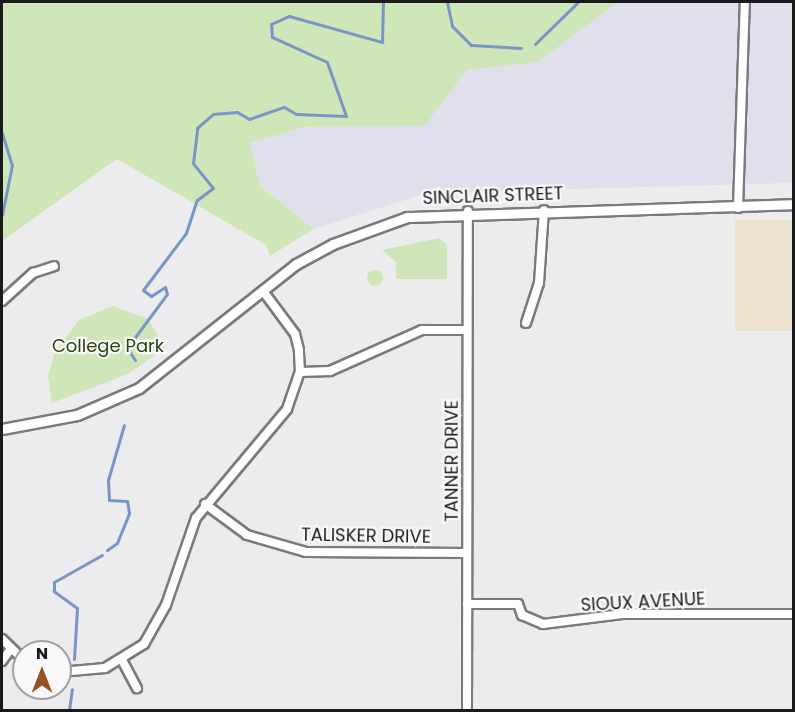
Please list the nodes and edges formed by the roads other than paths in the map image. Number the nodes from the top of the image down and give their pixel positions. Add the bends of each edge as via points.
1 (745, 2) edge
2 (794, 204) edge
3 (738, 208) junction
4 (544, 210) junction
5 (468, 211) junction
6 (54, 266) dead end
7 (263, 291) junction
8 (2, 301) edge
9 (526, 322) dead end
10 (467, 330) junction
11 (300, 372) junction
12 (2, 429) edge
13 (205, 504) junction
14 (467, 552) junction
15 (467, 604) junction
16 (794, 614) edge
17 (2, 639) edge
18 (10, 650) joint
19 (122, 660) junction
20 (2, 661) edge
21 (72, 673) edge
22 (137, 688) dead end
23 (467, 711) edge

1 - 3 street
2 - 3 street, SINCLAIR STREET
3 - 4 street, SINCLAIR STREET
4 - 5 street, SINCLAIR STREET
4 - 9 street via 539,283
5 - 7 street, SINCLAIR STREET via 407,217 372,227 296,264
5 - 10 street, TANNER DRIVE
6 - 8 street via 33,273
7 - 11 street via 295,334
7 - 12 street, SINCLAIR STREET via 139,388 77,415
10 - 11 street via 422,330 330,371
10 - 14 street, TANNER DRIVE
11 - 13 street via 287,409
13 - 14 street, TALISKER DRIVE via 248,535 306,552
13 - 19 street via 186,540 158,625
14 - 15 street, TANNER DRIVE
15 - 16 street, SIOUX AVENUE via 518,604 522,615 543,624 622,614
15 - 23 street, TANNER DRIVE
17 - 18 street
18 - 20 street
19 - 21 street
19 - 22 street

